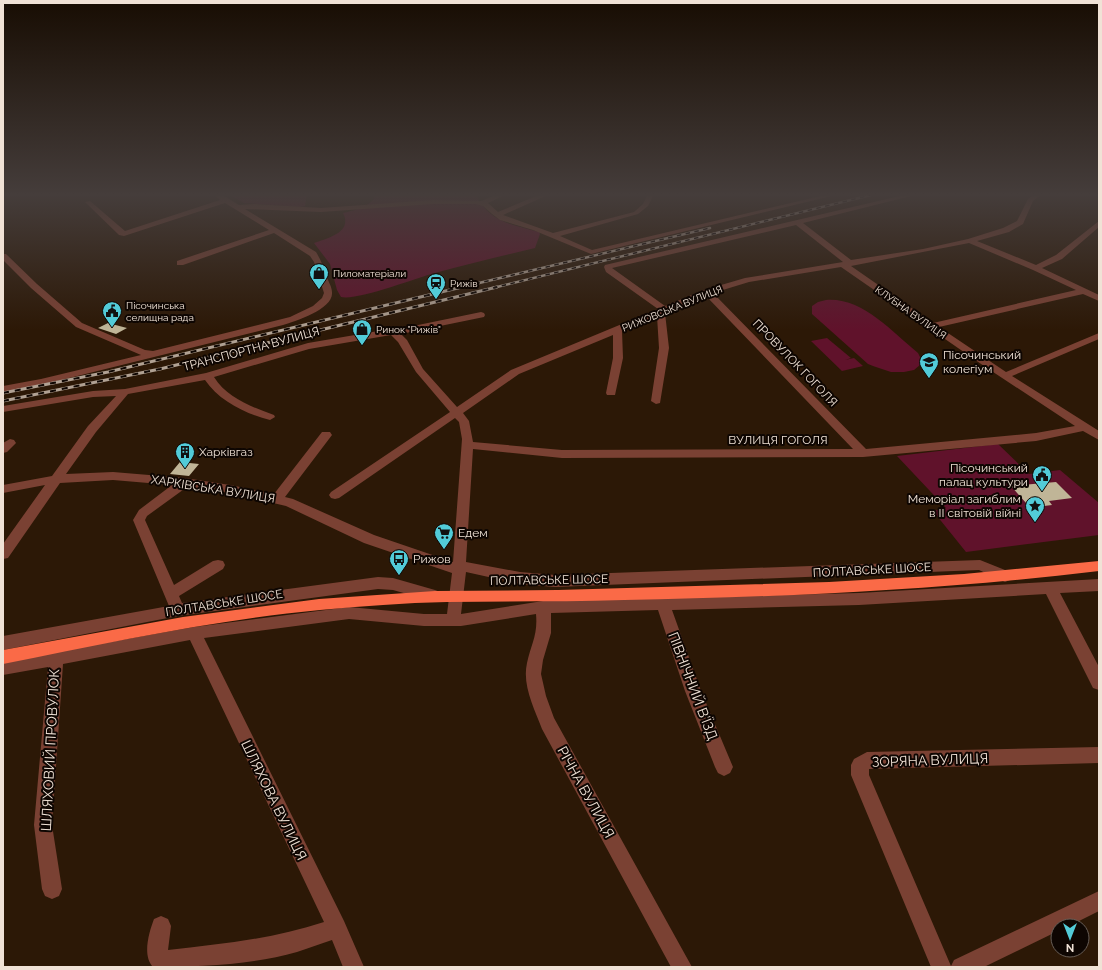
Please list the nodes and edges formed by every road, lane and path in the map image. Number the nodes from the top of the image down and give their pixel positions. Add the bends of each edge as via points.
1 (248, 239) edge
2 (291, 239) edge
3 (562, 239) edge
4 (642, 239) edge
5 (728, 239) edge
6 (817, 239) edge
7 (976, 239) edge
8 (1080, 239) edge
9 (970, 241) junction
10 (3, 256) edge
11 (180, 263) dead end
12 (848, 265) junction
13 (1036, 268) junction
14 (1084, 290) junction
15 (707, 292) junction
16 (1099, 298) edge
17 (663, 311) junction
18 (481, 315) dead end
19 (931, 326) junction
20 (617, 330) junction
21 (394, 333) junction
22 (1099, 336) edge
23 (159, 354) junction
24 (1006, 375) junction
25 (208, 376) junction
26 (3, 389) edge
27 (125, 392) junction
28 (611, 394) dead end
29 (656, 401) dead end
30 (3, 410) edge
31 (455, 412) junction
32 (270, 417) dead end
33 (1086, 427) junction
34 (326, 435) dead end
35 (1099, 436) edge
36 (469, 445) junction
37 (863, 453) junction
38 (58, 479) junction
39 (185, 482) junction
40 (3, 489) edge
41 (335, 495) dead end
42 (277, 499) junction
43 (3, 554) edge
44 (218, 565) dead end
45 (1099, 566) edge
46 (459, 568) junction
47 (1005, 576) junction
48 (1099, 585) edge
49 (1050, 588) junction
50 (171, 594) junction
51 (435, 596) junction
52 (455, 596) junction
53 (663, 605) junction
54 (543, 607) junction
55 (178, 610) junction
56 (453, 620) junction
57 (194, 634) junction
58 (3, 643) edge
59 (3, 657) edge
60 (56, 658) junction
61 (3, 668) edge
62 (1099, 683) edge
63 (1099, 755) edge
64 (724, 767) dead end
65 (52, 889) dead end
66 (1099, 901) edge
67 (161, 926) dead end
68 (337, 928) junction
69 (354, 967) edge
70 (682, 967) edge
71 (941, 967) edge
72 (961, 967) edge

1 - 11 street
2 - 23 street, ТРАНСПОРТНА ВУЛИЦЯ via 315,256 328,293 323,303 291,319
3 - 4 street via 587,251 596,252
5 - 17 street via 608,267 608,270
6 - 12 street, КЛУБНА ВУЛИЦЯ
7 - 9 street, РИЖОВСЬКА ВУЛИЦЯ
8 - 13 street via 1060,257
9 - 12 street, РИЖОВСЬКА ВУЛИЦЯ
9 - 13 street
10 - 23 street via 79,325 142,352
12 - 15 street, РИЖОВСЬКА ВУЛИЦЯ via 748,280
12 - 19 street, КЛУБНА ВУЛИЦЯ
13 - 14 street
14 - 16 street
14 - 19 street
15 - 17 street, РИЖОВСЬКА ВУЛИЦЯ
15 - 37 street, ПРОВУЛОК ГОГОЛЯ
17 - 20 street, РИЖОВСЬКА ВУЛИЦЯ
17 - 29 street via 664,348
18 - 21 street, ТРАНСПОРТНА ВУЛИЦЯ
19 - 24 street, КЛУБНА ВУЛИЦЯ
20 - 28 street, РИЖОВСЬКА ВУЛИЦЯ via 618,358
20 - 31 street, РИЖОВСЬКА ВУЛИЦЯ via 515,372
21 - 25 street, ТРАНСПОРТНА ВУЛИЦЯ via 308,346
21 - 31 street via 402,340 419,370
22 - 24 street
23 - 26 street, ТРАНСПОРТНА ВУЛИЦЯ
24 - 33 street, КЛУБНА ВУЛИЦЯ
25 - 27 street, ТРАНСПОРТНА ВУЛИЦЯ
25 - 32 street via 214,385 240,405
27 - 30 street, ТРАНСПОРТНА ВУЛИЦЯ via 93,394
27 - 38 street via 92,429
31 - 36 street via 464,421
31 - 41 street, РИЖОВСЬКА ВУЛИЦЯ
33 - 35 street, КЛУБНА ВУЛИЦЯ
33 - 37 street, ВУЛИЦЯ ГОГОЛЯ via 1036,437
34 - 42 street
36 - 37 street, ВУЛИЦЯ ГОГОЛЯ via 562,454
36 - 46 street
38 - 39 street, ХАРКІВСЬКА ВУЛИЦЯ via 113,476
38 - 40 street, ХАРКІВСЬКА ВУЛИЦЯ
38 - 43 street
39 - 42 street, ХАРКІВСЬКА ВУЛИЦЯ
39 - 50 street via 143,513 139,520
42 - 46 street, ХАРКІВСЬКА ВУЛИЦЯ via 311,511 369,539
44 - 50 street
45 - 47 highway, ПОЛТАВСЬКЕ ШОСЕ
46 - 47 street, ХАРКІВСЬКА ВУЛИЦЯ via 555,581 980,565
46 - 52 street
47 - 52 highway, ПОЛТАВСЬКЕ ШОСЕ via 818,588 559,596
48 - 49 street
49 - 53 street via 930,596
49 - 62 street
50 - 55 street
51 - 52 highway, ПОЛТАВСЬКЕ ШОСЕ
51 - 55 street via 393,584 378,583
51 - 59 highway, ПОЛТАВСЬКЕ ШОСЕ via 278,609 119,634
52 - 56 street
53 - 54 street
53 - 64 street, ПІВНІЧНИЙ В’ЇЗД via 693,691
54 - 56 street
54 - 70 street, РІЧНА ВУЛИЦЯ via 543,636 534,666 540,704
55 - 58 street
56 - 57 street via 349,613
57 - 60 street
57 - 68 street, ШЛЯХОВА ВУЛИЦЯ
60 - 61 street
60 - 65 street, ШЛЯХОВИЙ ПРОВУЛОК via 43,825
63 - 71 street, ЗОРЯНА ВУЛИЦЯ via 867,762 860,765 860,775
66 - 72 street
67 - 68 street via 156,952 159,959 165,961 255,950 296,942
68 - 69 street, ШЛЯХОВА ВУЛИЦЯ

